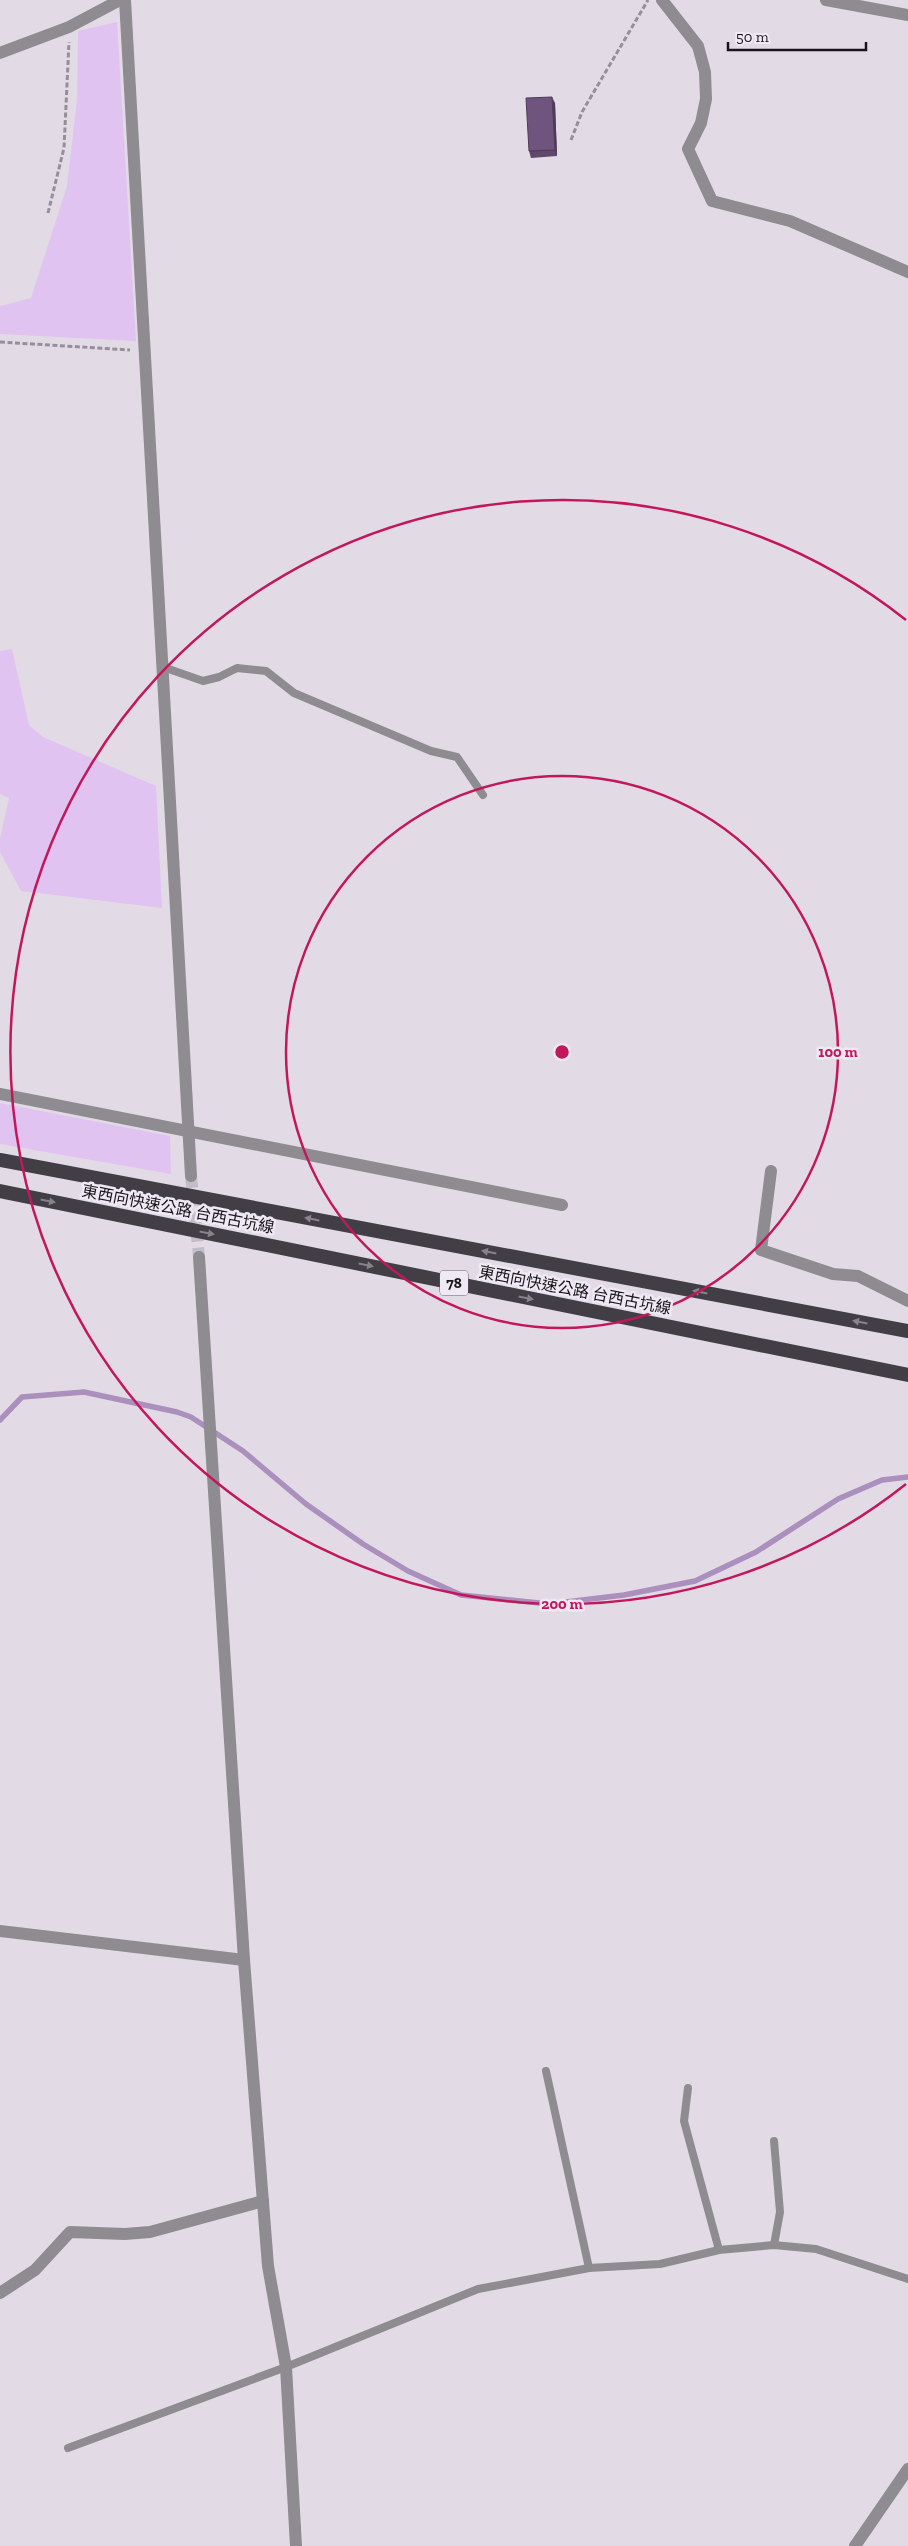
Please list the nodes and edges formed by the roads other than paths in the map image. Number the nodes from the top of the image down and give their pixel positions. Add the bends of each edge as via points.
1 (120, 0) edge
2 (125, 0) edge
3 (662, 0) edge
4 (826, 0) edge
5 (908, 15) edge
6 (0, 53) edge
7 (908, 272) edge
8 (163, 667) junction
9 (483, 795) dead end
10 (0, 1094) edge
11 (188, 1132) junction
12 (0, 1160) edge
13 (771, 1171) dead end
14 (191, 1176) tunnel mouth
15 (0, 1191) edge
16 (562, 1205) dead end
17 (199, 1257) tunnel mouth
18 (908, 1301) edge
19 (908, 1331) edge
20 (908, 1375) edge
21 (0, 1931) edge
22 (244, 1960) junction
23 (546, 2072) dead end
24 (688, 2088) dead end
25 (774, 2141) dead end
26 (263, 2200) junction
27 (774, 2245) junction
28 (719, 2250) junction
29 (588, 2268) junction
30 (908, 2279) edge
31 (0, 2293) edge
32 (286, 2367) junction
33 (68, 2448) dead end
34 (908, 2468) edge
35 (296, 2546) edge
36 (855, 2546) edge

1 - 6 street via 69,27
2 - 8 street
3 - 7 street via 698,46 705,72 706,99 702,123 688,149 712,201 790,221
4 - 5 street
8 - 9 lane via 203,681 237,668 266,671 294,693 431,751 457,757
8 - 11 street
10 - 11 street
11 - 14 street
11 - 16 street
19 -> 12 highway, 東西向快速公路 台西古坑線 / 78, bridge
13 - 18 street via 760,1250 834,1274 858,1276
15 -> 20 highway, 東西向快速公路 台西古坑線 / 78, bridge
17 - 22 street
21 - 22 street
22 - 26 street
23 - 29 lane
24 - 28 lane via 684,2121
25 - 27 lane via 780,2212
26 - 31 street via 150,2232 70,2232 35,2270
26 - 32 street via 268,2266
27 - 28 lane
27 - 30 lane via 816,2249
28 - 29 lane via 660,2264
29 - 32 lane via 478,2289
32 - 33 lane
32 - 35 street
34 - 36 street

